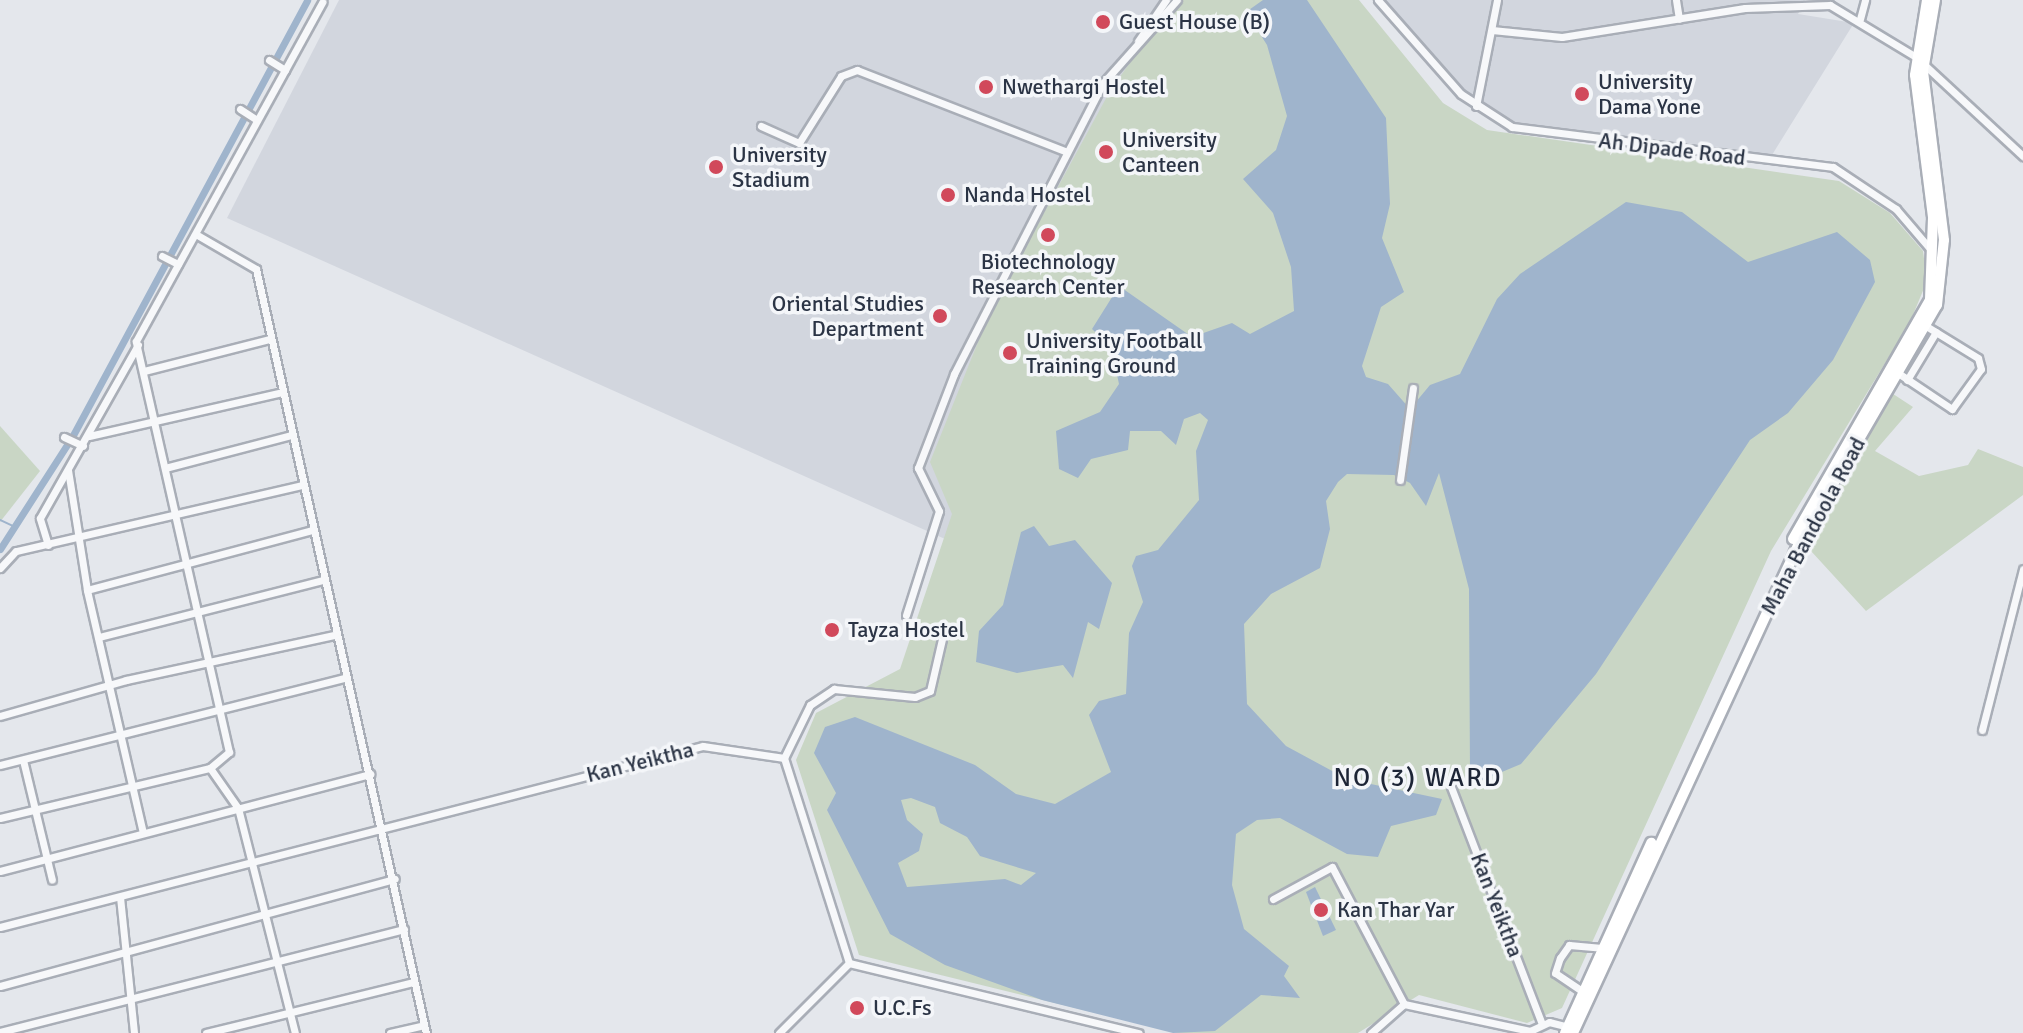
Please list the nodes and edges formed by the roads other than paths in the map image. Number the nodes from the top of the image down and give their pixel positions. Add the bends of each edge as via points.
1 (1166, 0) edge
2 (1177, 0) edge
3 (1378, 0) edge
4 (1497, 0) edge
5 (1676, 0) edge
6 (1865, 0) edge
7 (1927, 0) edge
8 (1935, 0) edge
9 (322, 2) edge
10 (1679, 19) junction
11 (1860, 19) junction
12 (1492, 30) junction
13 (1127, 56) junction
14 (269, 60) dead end
15 (1920, 61) junction
16 (283, 68) junction
17 (1476, 106) junction
18 (240, 109) dead end
19 (254, 118) junction
20 (761, 126) dead end
21 (1067, 152) junction
22 (2023, 156) edge
23 (199, 236) junction
24 (1935, 255) junction
25 (162, 256) dead end
26 (175, 263) junction
27 (1943, 266) junction
28 (1931, 329) junction
29 (270, 339) junction
30 (138, 345) junction
31 (144, 371) junction
32 (1902, 377) junction
33 (1413, 388) dead end
34 (282, 392) junction
35 (155, 420) junction
36 (292, 435) junction
37 (89, 436) junction
38 (64, 437) dead end
39 (81, 445) junction
40 (165, 468) junction
41 (68, 470) junction
42 (1400, 480) dead end
43 (302, 485) junction
44 (175, 515) junction
45 (312, 530) junction
46 (79, 538) junction
47 (48, 545) junction
48 (185, 564) junction
49 (0, 568) edge
50 (2023, 569) edge
51 (323, 580) junction
52 (87, 590) junction
53 (197, 612) junction
54 (906, 615) dead end
55 (335, 635) junction
56 (99, 637) junction
57 (942, 639) dead end
58 (205, 663) junction
59 (345, 678) junction
60 (112, 684) junction
61 (218, 709) junction
62 (0, 716) edge
63 (1982, 730) dead end
64 (122, 733) junction
65 (784, 758) junction
66 (23, 760) junction
67 (0, 765) edge
68 (210, 768) junction
69 (370, 774) junction
70 (133, 782) junction
71 (1451, 787) dead end
72 (238, 808) junction
73 (36, 809) junction
74 (0, 818) edge
75 (384, 827) junction
76 (143, 833) junction
77 (47, 859) junction
78 (254, 861) junction
79 (0, 871) edge
80 (395, 879) junction
81 (52, 880) dead end
82 (120, 897) junction
83 (1273, 899) dead end
84 (267, 911) junction
85 (0, 927) edge
86 (404, 929) junction
87 (126, 946) junction
88 (1602, 948) junction
89 (279, 960) junction
90 (849, 963) junction
91 (414, 982) junction
92 (0, 986) edge
93 (1582, 991) junction
94 (131, 1001) junction
95 (1404, 1004) junction
96 (292, 1012) junction
97 (1542, 1024) junction
98 (425, 1029) edge
99 (1570, 1030) edge
100 (0, 1032) edge
101 (1531, 1032) edge
102 (134, 1033) edge
103 (206, 1033) edge
104 (295, 1033) edge
105 (390, 1033) edge
106 (779, 1033) edge
107 (1139, 1033) edge
108 (1371, 1033) edge

1 - 13 street
2 - 13 street
3 - 17 street
4 - 12 street
5 - 10 street
6 - 11 street
7 - 15 main road, Maha Bandoola Road
8 - 15 main road, Maha Bandoola Road
9 - 16 street
10 - 11 street via 1830,5
10 - 12 street via 1562,37
11 - 15 street
12 - 17 street
13 - 21 street via 1103,83
14 - 16 street
15 - 22 street
15 - 24 main road, Maha Bandoola Road
15 - 27 main road, Maha Bandoola Road
16 - 19 street
17 - 24 street, Ah Dipade Road via 1531,132 1833,167 1896,209
18 - 19 street
19 - 23 street
20 - 21 street via 799,143 841,76 857,70
21 - 54 street via 966,348 918,468 939,511
23 - 26 street
23 - 29 street via 253,265
24 - 27 street, Ah Dipade Road
24 - 88 main road, Maha Bandoola Road via 1925,310 1804,519
25 - 26 street
26 - 30 street
27 - 28 main road, Maha Bandoola Road
28 - 32 main road, Maha Bandoola Road
28 - 32 street via 1978,358 1981,369 1954,408
29 - 31 street
29 - 34 street
30 - 31 street
30 - 37 street via 110,383
31 - 35 street
32 - 99 main road, Maha Bandoola Road via 1800,541
33 - 42 street
34 - 35 street
34 - 36 street
35 - 37 street
35 - 40 street
36 - 40 street
36 - 43 street
37 - 39 street
38 - 39 street
39 - 41 street
40 - 44 street
41 - 46 street
41 - 47 street via 40,518
43 - 44 street
43 - 45 street
44 - 46 street
44 - 48 street
45 - 48 street
45 - 51 street
46 - 47 street
46 - 52 street
47 - 49 street via 16,551
48 - 52 street
48 - 53 street
50 - 63 street
51 - 53 street
51 - 55 street
52 - 56 street
53 - 56 street
53 - 58 street
55 - 58 street
55 - 59 street
56 - 60 street
57 - 65 street via 930,691 915,697 834,689 810,705
58 - 60 street
58 - 61 street
59 - 61 street
59 - 69 street
60 - 62 street
60 - 64 street
61 - 64 street
61 - 68 street via 229,752
64 - 66 street
64 - 70 street
65 - 75 street, Kan Yeiktha via 703,746
65 - 90 street
66 - 67 street
66 - 73 street
68 - 70 street
68 - 72 street
69 - 72 street
69 - 75 street
70 - 73 street
70 - 76 street
71 - 97 street, Kan Yeiktha
72 - 76 street
72 - 78 street
73 - 74 street
73 - 77 street
75 - 78 street, Kan Yeiktha
75 - 80 street
76 - 77 street
77 - 79 street
77 - 81 street
78 - 82 street, Kan Yeiktha
78 - 84 street
80 - 84 street
80 - 86 street
82 - 85 street, Kan Yeiktha
82 - 87 street
83 - 95 street via 1332,867
84 - 87 street
84 - 89 street
86 - 89 street
86 - 91 street
87 - 92 street
87 - 94 street
88 - 93 main road, Maha Bandoola Road
88 - 93 street via 1569,945 1560,958 1555,973
89 - 94 street
89 - 96 street
90 - 106 street
90 - 107 street
91 - 96 street
91 - 98 street
93 - 99 main road, Maha Bandoola Road
94 - 100 street
94 - 102 street
95 - 101 street
95 - 108 street
96 - 103 street
96 - 104 street
97 - 99 street
97 - 101 street
98 - 105 street

